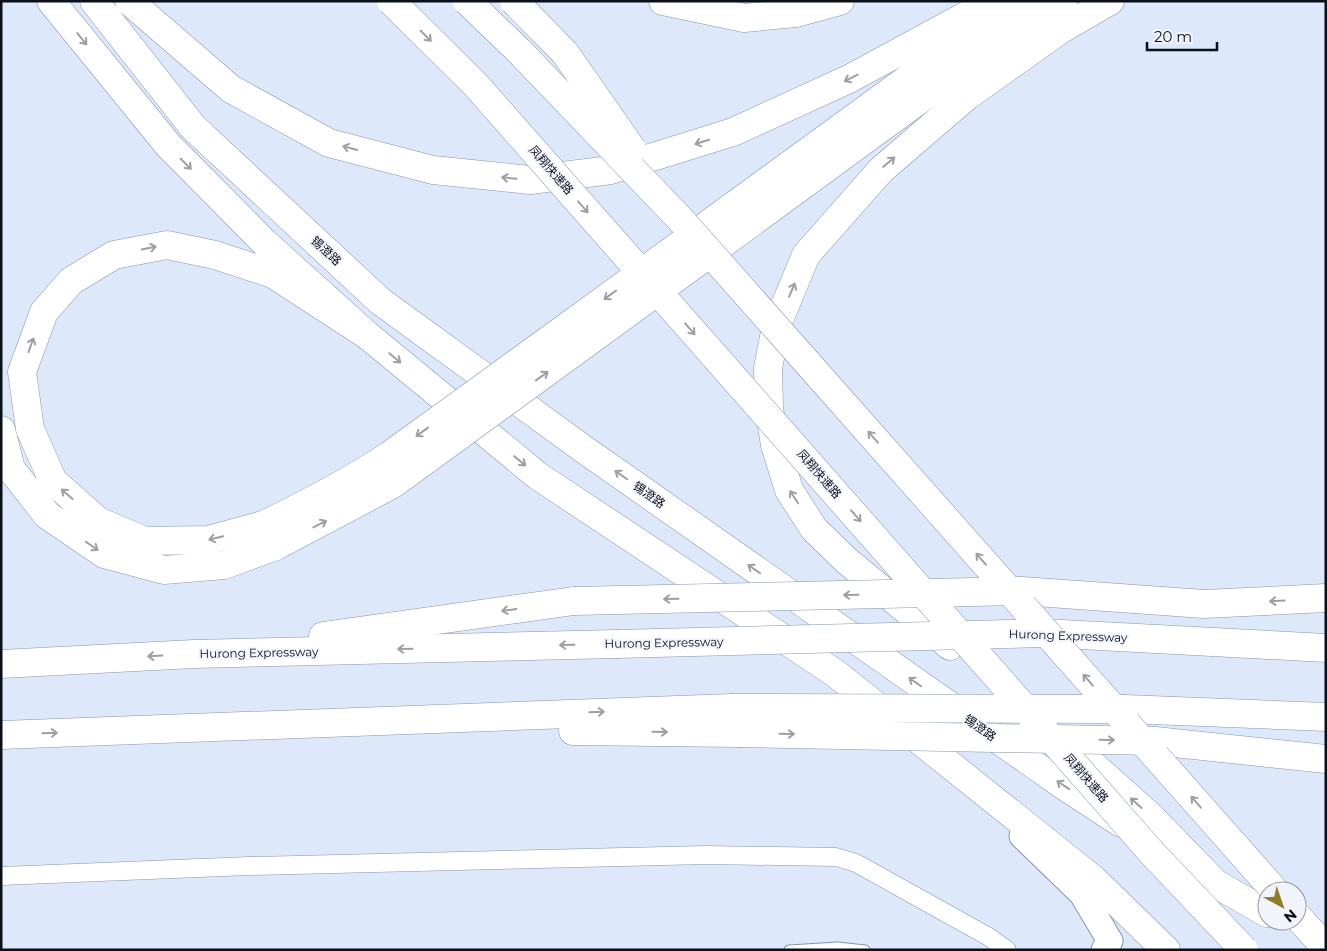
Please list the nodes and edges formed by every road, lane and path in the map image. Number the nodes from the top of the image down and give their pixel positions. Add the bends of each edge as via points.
1 (52, 1) edge
2 (94, 1) edge
3 (129, 1) edge
4 (391, 1) edge
5 (467, 1) edge
6 (514, 1) edge
7 (663, 1) edge
8 (840, 1) edge
9 (1024, 1) edge
10 (1063, 1) edge
11 (1110, 1) edge
12 (1001, 23) edge
13 (693, 238) junction
14 (368, 335) junction
15 (1, 430) edge
16 (270, 536) junction
17 (1326, 598) edge
18 (1326, 648) edge
19 (194, 654) junction
20 (1, 664) edge
21 (1326, 717) edge
22 (735, 720) junction
23 (1, 735) edge
24 (1326, 759) edge
25 (953, 768) junction
26 (1219, 828) junction
27 (1153, 854) junction
28 (1, 876) edge
29 (1266, 881) edge
30 (1274, 881) edge
31 (1219, 887) junction
32 (1257, 908) edge
33 (1307, 914) edge
34 (1307, 927) edge
35 (1298, 931) edge
36 (1326, 932) edge
37 (1108, 947) edge
38 (1326, 947) edge
39 (789, 950) edge
40 (865, 950) edge
41 (1006, 950) edge
42 (1166, 950) edge
43 (1233, 950) edge
44 (1244, 950) edge

1 -> 14 main road via 168,146 265,243
31 -> 2 main road, 锡澄路 via 1063,785 582,448 380,301 193,127
12 -> 3 main road via 894,55 850,79 733,132 611,170 530,180 433,170 329,143 231,89
4 -> 27 main road, 凤翔快速路, bridge via 475,84
5 - 13 main road, bridge via 518,50
6 - 13 main road, bridge via 565,53
7 - 8 main road via 744,18 796,13
9 - 12 main road
10 - 12 main road
11 - 12 main road via 1060,30
12 - 13 main road via 919,85
31 -> 12 main road via 1152,817 1076,750 847,561 814,528 789,490 775,445 769,408 768,368 776,327 806,255 881,170 967,96
13 - 16 main road, bridge via 393,484
26 -> 13 main road, bridge
16 -> 14 main road via 145,541 98,521 53,481 30,429 22,372 44,312 71,281 114,255 167,245 216,255 273,274
14 -> 25 main road via 538,476 834,673
15 -> 16 main road via 11,469 47,514 104,554 164,570 224,565
17 -> 19 main road, bridge via 1204,604 1022,591 574,601
18 -> 19 main road, Hurong Expressway, bridge via 1043,633
19 -> 20 main road, Hurong Expressway
21 - 22 main road, bridge via 1125,709
23 -> 22 main road via 209,726
22 -> 24 main road, bridge via 1156,742
25 - 37 main road via 1082,894
25 - 42 main road via 1093,879
26 - 29 main road, bridge
26 - 30 main road, bridge
27 - 43 main road, bridge
27 - 44 main road, 凤翔快速路, bridge
28 - 41 street via 249,866 666,856 836,857 856,863
31 - 32 main road, 锡澄路
33 - 36 main road
34 - 38 main road, bridge
35 - 38 main road
39 - 40 lane via 838,947

